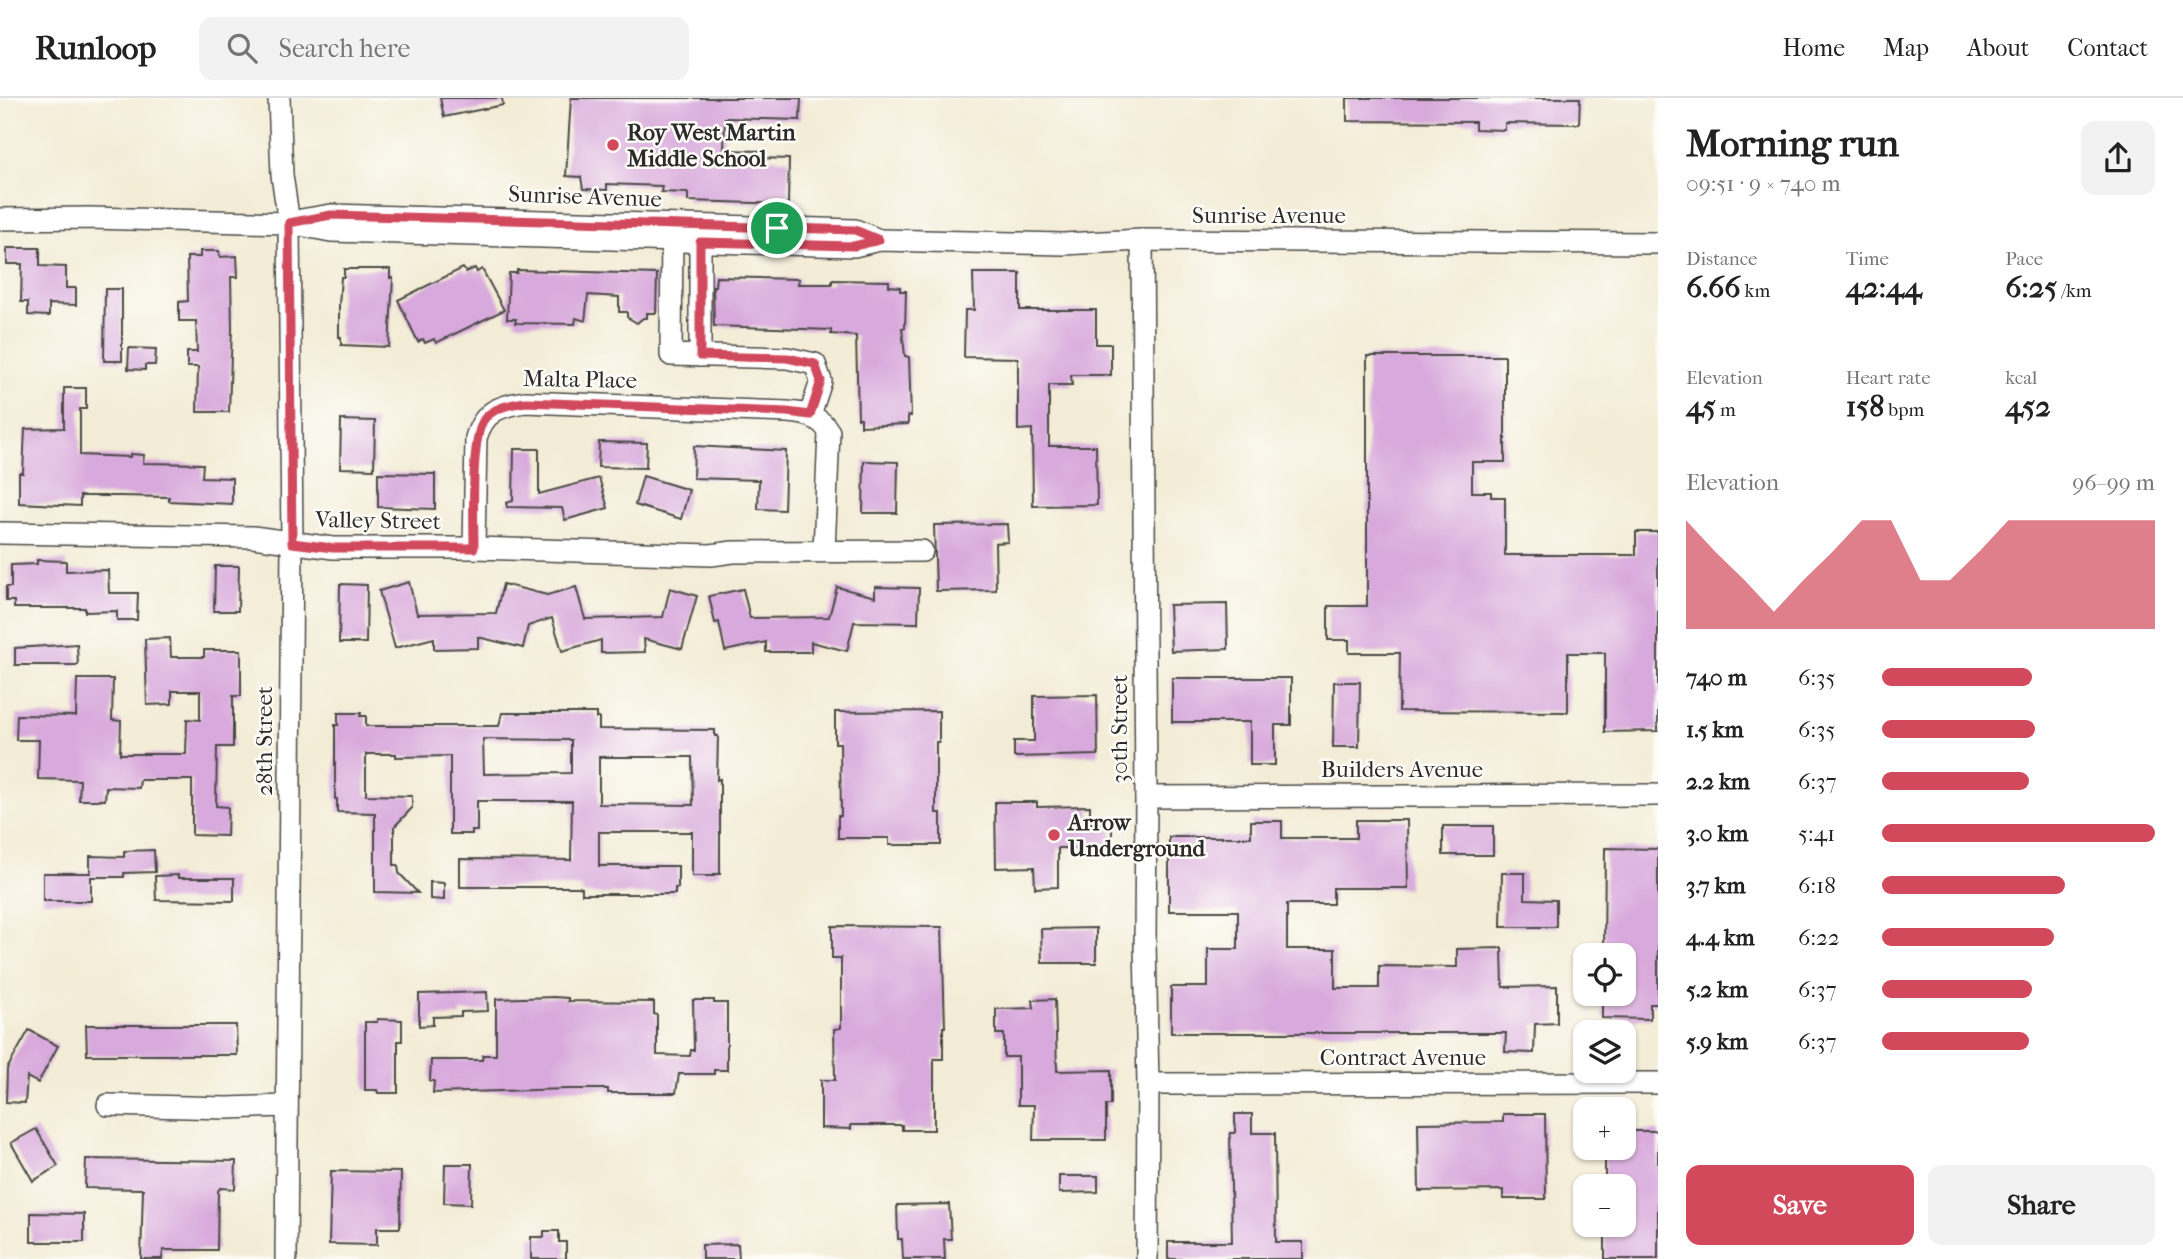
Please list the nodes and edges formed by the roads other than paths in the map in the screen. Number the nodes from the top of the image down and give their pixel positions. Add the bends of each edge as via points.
1 (279, 98) edge
2 (293, 98) edge
3 (0, 219) edge
4 (289, 223) junction
5 (672, 233) junction
6 (700, 234) junction
7 (1142, 240) junction
8 (1658, 243) edge
9 (700, 356) junction
10 (810, 415) junction
11 (0, 533) edge
12 (292, 543) junction
13 (474, 548) junction
14 (824, 551) junction
15 (922, 551) dead end
16 (1658, 795) edge
17 (1146, 797) junction
18 (1658, 1083) edge
19 (1148, 1084) junction
20 (108, 1105) dead end
21 (287, 1107) junction
22 (286, 1259) edge
23 (1147, 1259) edge

1 - 4 street, 28th Street
2 - 4 street, 28th Street via 295,173
3 - 4 street, Sunrise Avenue
4 - 5 street, Sunrise Avenue via 331,231
4 - 12 street, 28th Street
5 - 6 street, Sunrise Avenue
5 - 9 street via 671,355
6 - 7 street, Sunrise Avenue via 854,246 879,240 1063,244
6 - 9 street
7 - 8 street, Sunrise Avenue
7 - 17 street, 30th Street
9 - 10 street via 787,358 815,364 821,381
10 - 13 street, Malta Place via 510,404 486,417 477,438
10 - 14 street via 829,432
11 - 12 street, Valley Street via 253,537
12 - 13 street, Valley Street via 333,548
12 - 21 street, 28th Street
13 - 14 street, Valley Street via 711,555
14 - 15 street, Valley Street
16 - 17 street, Builders Avenue
17 - 19 street, 30th Street
18 - 19 street, Contract Avenue
19 - 23 street, 30th Street
20 - 21 street
21 - 22 street, 28th Street

